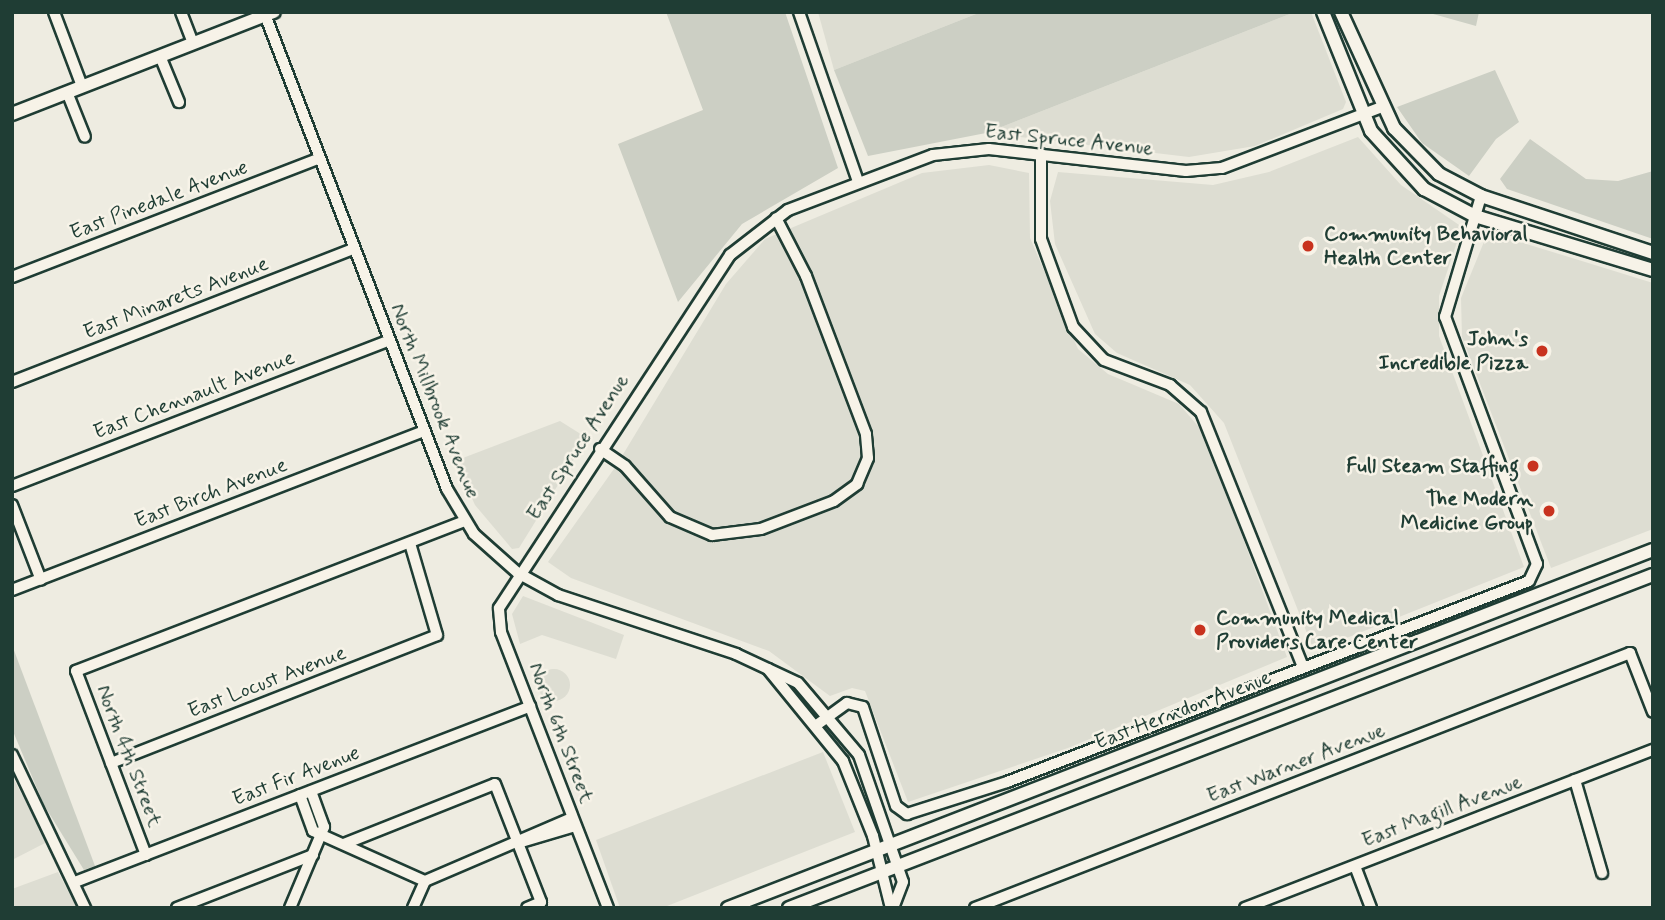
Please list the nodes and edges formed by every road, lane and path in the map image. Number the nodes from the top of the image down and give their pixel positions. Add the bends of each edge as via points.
1 (54, 12) edge
2 (181, 12) edge
3 (799, 12) edge
4 (1323, 12) edge
5 (1341, 12) edge
6 (268, 13) edge
7 (193, 43) junction
8 (160, 56) junction
9 (82, 86) junction
10 (67, 92) junction
11 (179, 102) dead end
12 (1382, 107) junction
13 (12, 114) edge
14 (1364, 115) junction
15 (85, 137) dead end
16 (1041, 154) junction
17 (320, 158) junction
18 (858, 181) junction
19 (1481, 197) junction
20 (1475, 216) junction
21 (776, 218) junction
22 (354, 249) junction
23 (1653, 253) edge
24 (1612, 256) junction
25 (1653, 261) edge
26 (1653, 270) edge
27 (12, 277) edge
28 (390, 340) junction
29 (12, 382) edge
30 (424, 431) junction
31 (600, 449) junction
32 (12, 486) edge
33 (12, 505) edge
34 (465, 521) junction
35 (410, 543) junction
36 (1653, 550) edge
37 (518, 573) junction
38 (1653, 575) edge
39 (41, 580) junction
40 (12, 590) edge
41 (1303, 667) junction
42 (768, 669) junction
43 (530, 706) junction
44 (1653, 712) edge
45 (830, 715) junction
46 (818, 724) junction
47 (1653, 750) edge
48 (12, 755) edge
49 (111, 763) junction
50 (1575, 780) junction
51 (305, 793) junction
52 (574, 822) junction
53 (321, 835) junction
54 (518, 843) junction
55 (344, 844) junction
56 (892, 844) junction
57 (877, 850) junction
58 (146, 855) junction
59 (313, 855) junction
60 (898, 865) junction
61 (1355, 866) junction
62 (882, 871) junction
63 (1602, 873) dead end
64 (425, 881) junction
65 (75, 883) junction
66 (1009, 895) junction
67 (85, 908) edge
68 (177, 908) edge
69 (290, 908) edge
70 (413, 908) edge
71 (527, 908) edge
72 (608, 908) edge
73 (728, 908) edge
74 (789, 908) edge
75 (892, 908) edge
76 (975, 908) edge
77 (1014, 908) edge
78 (1245, 908) edge
79 (1371, 908) edge

1 - 9 street
2 - 7 street
3 - 18 street
4 - 14 main road
5 - 12 main road
6 - 7 main road
6 - 17 street, North Millbrook Avenue
7 - 8 main road
8 - 9 main road
8 - 11 street
9 - 10 main road
10 - 13 main road
10 - 15 street
12 - 14 street, East Spruce Avenue
12 - 19 main road via 1419,159
14 - 16 street, East Spruce Avenue via 1222,168 1186,171
14 - 20 main road via 1406,174
16 - 18 street, East Spruce Avenue via 954,151
16 - 41 street via 1041,239 1073,327 1104,359 1170,385 1201,412
17 - 22 street, North Millbrook Avenue
17 - 27 street, East Pinedale Avenue
18 - 21 street, East Spruce Avenue
19 - 20 street
19 - 23 main road
20 - 24 main road
20 - 41 street via 1445,317 1535,574
21 - 31 street, East Spruce Avenue via 716,272
21 - 31 street via 806,276 866,434 868,458 857,484 834,501 761,529 712,535 670,517 625,466
22 - 28 street, North Millbrook Avenue
22 - 29 street, East Minarets Avenue
24 - 25 main road
24 - 26 main road
28 - 30 street, North Millbrook Avenue
28 - 32 street, East Chennault Avenue
30 - 34 street, North Millbrook Avenue
30 - 39 street, East Birch Avenue
31 - 37 street, East Spruce Avenue
33 - 39 street
34 - 35 street
34 - 37 street, North Millbrook Avenue
35 - 49 street, East Locust Avenue via 437,635
35 - 49 street, North 4th Street via 76,671
36 - 56 main road, East Herndon Avenue
37 - 42 street, North Millbrook Avenue via 565,598
37 - 43 street, North 6th Street via 501,600 499,621
38 - 60 main road, East Herndon Avenue
39 - 40 street, East Birch Avenue
41 - 45 street via 907,814 896,806 863,706 848,703
42 - 45 street, North Millbrook Avenue via 798,683
42 - 46 street, North Millbrook Avenue
43 - 51 street, East Fir Avenue
43 - 52 street, North 6th Street
44 - 66 street, East Warner Avenue via 1630,653
45 - 46 street
45 - 56 street, North Millbrook Avenue via 859,755
46 - 57 street, North Millbrook Avenue via 850,775
47 - 50 street, East Magill Avenue
48 - 65 street
49 - 58 street, North 4th Street
50 - 61 street, East Magill Avenue
50 - 63 street
51 - 53 street via 313,831
51 - 58 street, East Fir Avenue
52 - 54 street
52 - 72 street, North 6th Street
53 - 55 street
53 - 59 street
54 - 55 street via 495,784
54 - 64 street
54 - 71 street via 541,902
55 - 64 street
56 - 57 main road, East Herndon Avenue
56 - 60 street, North Millbrook Avenue
57 - 62 street, North Millbrook Avenue
57 - 73 main road, East Herndon Avenue
58 - 65 street, East Fir Avenue
59 - 68 street
59 - 69 street
60 - 62 main road, East Herndon Avenue
60 - 75 street, North Millbrook Avenue via 902,889
61 - 78 street, East Magill Avenue
61 - 79 street
62 - 74 main road, East Herndon Avenue
62 - 75 street, North Millbrook Avenue
64 - 70 street
65 - 67 street
66 - 76 street, East Warner Avenue
66 - 77 street

